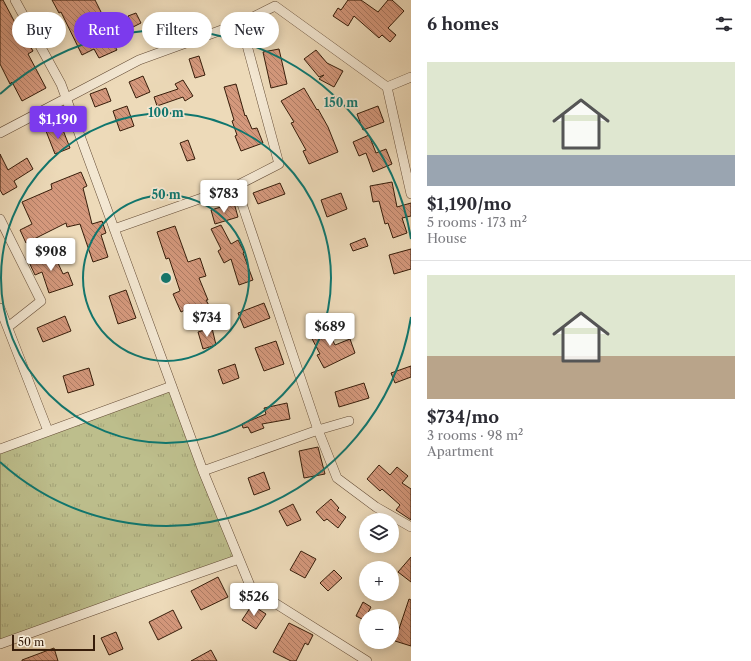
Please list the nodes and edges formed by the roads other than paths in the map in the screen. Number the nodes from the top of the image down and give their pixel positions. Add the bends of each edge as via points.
1 (15, 0) edge
2 (273, 3) edge
3 (259, 12) edge
4 (220, 31) edge
5 (248, 48) edge
6 (411, 77) edge
7 (387, 87) junction
8 (66, 98) junction
9 (0, 133) edge
10 (236, 186) junction
11 (411, 194) edge
12 (0, 219) edge
13 (114, 229) junction
14 (0, 308) edge
15 (8, 328) junction
16 (172, 386) junction
17 (349, 421) dead end
18 (318, 430) junction
19 (48, 431) junction
20 (0, 449) edge
21 (204, 471) junction
22 (411, 527) edge
23 (239, 560) junction
24 (0, 644) edge
25 (367, 661) edge

1 - 8 street via 61,84
2 - 3 street
2 - 7 street
4 - 8 street via 139,60
5 - 10 street via 279,164
6 - 7 street
7 - 11 street
8 - 9 street
8 - 13 street
10 - 13 street
10 - 18 street
12 - 15 street via 41,301
13 - 16 street
14 - 15 street
15 - 19 street
16 - 19 street
16 - 21 street
17 - 18 street
18 - 21 street
18 - 22 street via 337,478 376,508
19 - 20 street
21 - 23 street
23 - 24 street
23 - 25 street via 251,588

